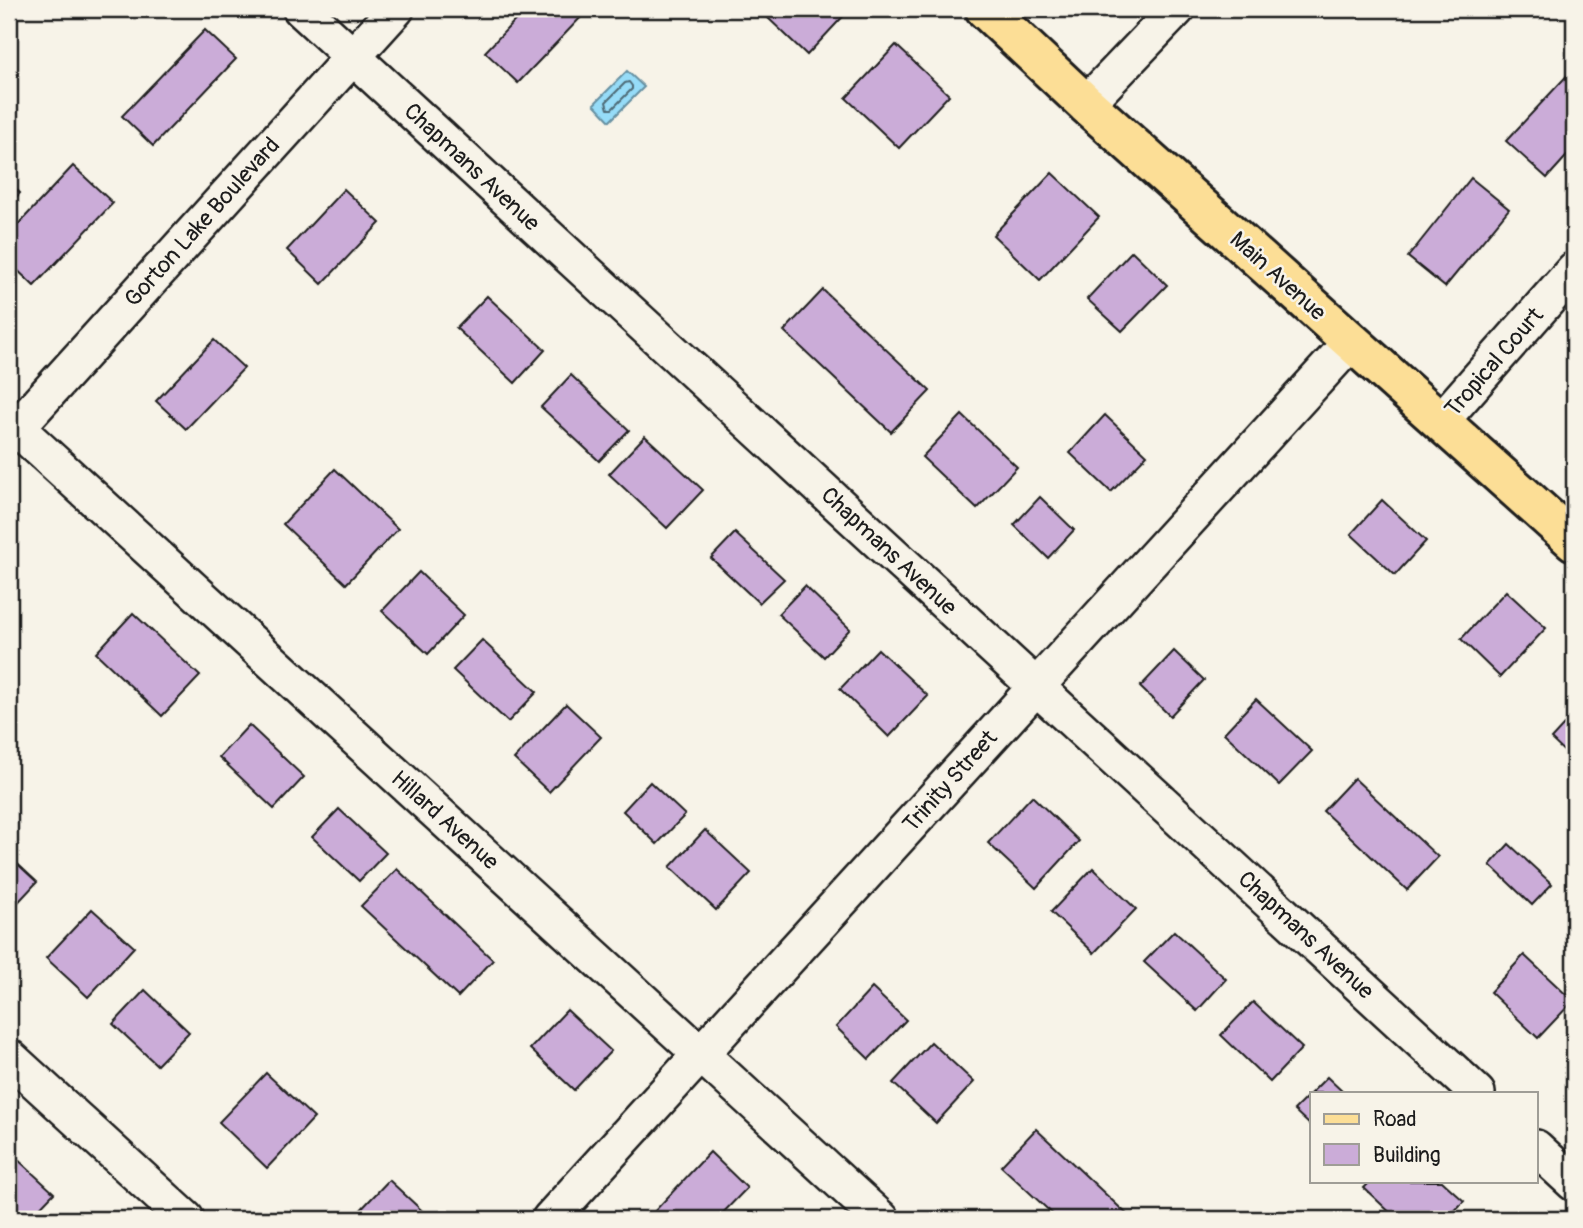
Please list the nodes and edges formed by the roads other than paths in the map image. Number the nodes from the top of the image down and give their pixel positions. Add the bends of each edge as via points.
1 (301, 9) edge
2 (396, 9) edge
3 (985, 9) edge
4 (1177, 9) edge
5 (353, 56) junction
6 (1086, 104) junction
7 (1574, 270) edge
8 (1351, 342) junction
9 (1441, 421) junction
10 (11, 429) edge
11 (1574, 541) edge
12 (1036, 687) junction
13 (700, 1054) junction
14 (9, 1056) edge
15 (1476, 1092) edge
16 (1538, 1150) edge
17 (1574, 1183) edge
18 (186, 1219) edge
19 (550, 1219) edge
20 (881, 1219) edge

1 - 5 street, Chapmans Avenue
2 - 5 street, Gorton Lake Boulevard
3 - 6 main road, Main Avenue
4 - 6 street
5 - 10 street, Gorton Lake Boulevard
5 - 12 street, Chapmans Avenue
6 - 8 main road, Main Avenue
7 - 9 street, Tropical Court
8 - 9 main road, Main Avenue
8 - 12 street, Trinity Street
9 - 11 main road, Main Avenue
10 - 13 street, Hillard Avenue
12 - 13 street, Trinity Street
12 - 15 street, Chapmans Avenue
13 - 19 street, Trinity Street
13 - 20 street, Hillard Avenue
14 - 18 street
16 - 17 street

